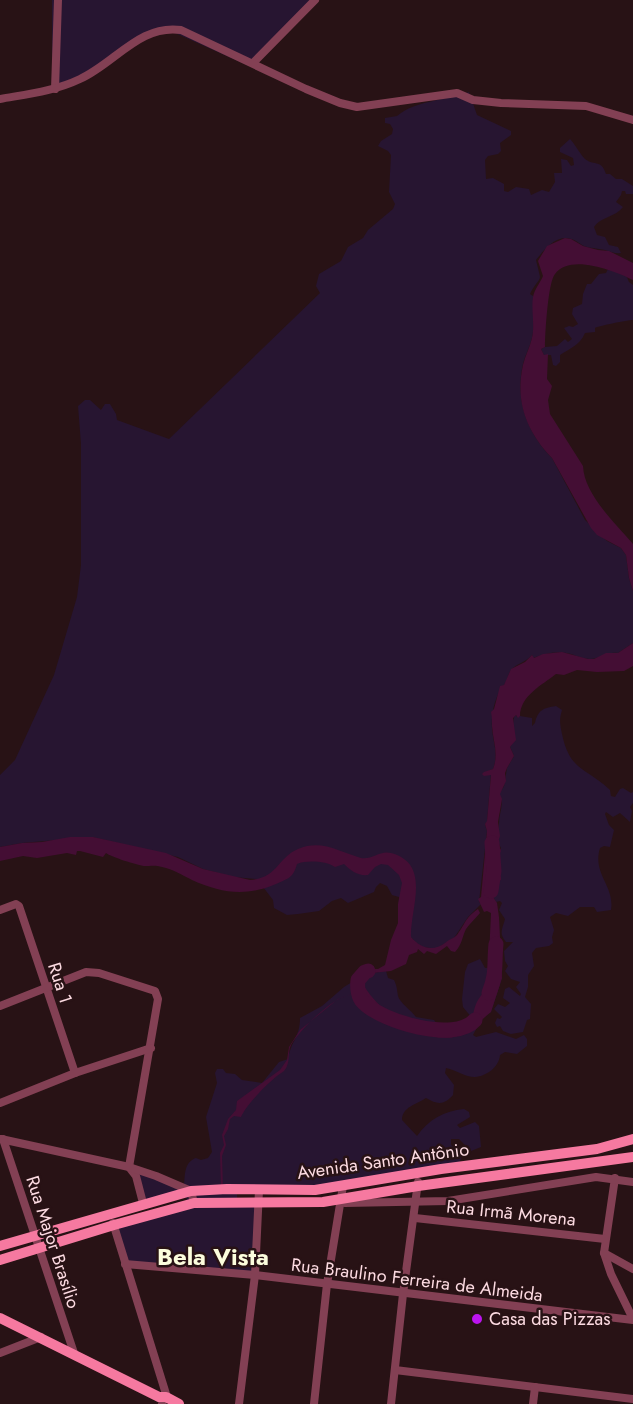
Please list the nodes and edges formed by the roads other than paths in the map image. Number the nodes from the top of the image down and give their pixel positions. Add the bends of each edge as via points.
1 (58, 0) edge
2 (315, 0) edge
3 (253, 63) junction
4 (55, 89) junction
5 (0, 99) edge
6 (633, 120) edge
7 (0, 910) edge
8 (46, 989) junction
9 (0, 1006) edge
10 (151, 1048) junction
11 (75, 1073) junction
12 (0, 1103) edge
13 (2, 1139) edge
14 (633, 1139) edge
15 (633, 1157) edge
16 (129, 1167) junction
17 (419, 1172) junction
18 (615, 1178) junction
19 (631, 1183) edge
20 (343, 1186) junction
21 (418, 1186) junction
22 (259, 1190) junction
23 (191, 1191) junction
24 (417, 1200) junction
25 (341, 1201) junction
26 (143, 1203) junction
27 (195, 1203) junction
28 (259, 1203) junction
29 (110, 1213) junction
30 (415, 1218) junction
31 (114, 1225) junction
32 (35, 1235) junction
33 (605, 1239) junction
34 (0, 1246) edge
35 (40, 1248) junction
36 (604, 1253) junction
37 (0, 1260) edge
38 (125, 1264) junction
39 (633, 1269) edge
40 (255, 1275) junction
41 (327, 1284) junction
42 (403, 1294) junction
43 (0, 1318) edge
44 (633, 1320) edge
45 (41, 1337) junction
46 (0, 1353) edge
47 (74, 1353) junction
48 (396, 1370) junction
49 (535, 1387) junction
50 (633, 1399) edge
51 (162, 1400) edge
52 (179, 1404) edge
53 (238, 1404) edge
54 (314, 1404) edge
55 (391, 1404) edge
56 (533, 1404) edge

1 - 4 street
2 - 3 street
3 - 4 street via 169,28 147,34 90,73
3 - 6 street via 306,90 357,107 457,93 473,100 501,103 586,106
4 - 5 street
7 - 8 street, Rua 1 via 16,904 19,907
8 - 9 street
8 - 10 street via 92,971 155,991 158,999
8 - 11 street, Rua 1
10 - 11 street
10 - 16 street
11 - 12 street
13 - 16 street
13 - 32 street, Rua Major Brasílio
14 - 17 street, Avenida Santo Antônio via 597,1149
15 - 21 street, Avenida Santo Antônio
16 - 23 street
16 - 26 street via 136,1176
17 - 20 street, Avenida Santo Antônio
17 - 21 street
18 - 19 street
18 - 24 street via 585,1178 448,1201
18 - 33 street
20 - 22 street, Avenida Santo Antônio
20 - 25 street
21 - 24 street
21 - 25 street, Avenida Santo Antônio
22 - 23 street, Avenida Santo Antônio
22 - 28 street
23 - 26 street, Avenida Santo Antônio
23 - 27 street
24 - 25 street
24 - 30 street
25 - 28 street, Avenida Santo Antônio
25 - 41 street
26 - 29 street, Avenida Santo Antônio
27 - 28 street, Avenida Santo Antônio
27 - 31 street, Avenida Santo Antônio
28 - 40 street
29 - 31 street
29 - 32 street, Avenida Santo Antônio
30 - 33 street, Rua Irmã Morena
30 - 42 street
31 - 35 street, Avenida Santo Antônio
31 - 38 street
32 - 34 street, Avenida Santo Antônio
32 - 35 street, Rua Major Brasílio
33 - 36 street
35 - 37 street, Avenida Santo Antônio
35 - 47 street, Rua Major Brasílio
36 - 39 street
36 - 44 street
38 - 40 street, Rua Braulino Ferreira de Almeida
38 - 51 street via 165,1390
40 - 41 street, Rua Braulino Ferreira de Almeida
40 - 53 street
41 - 42 street, Rua Braulino Ferreira de Almeida
41 - 54 street
42 - 44 street, Rua Braulino Ferreira de Almeida
42 - 48 street
43 - 45 street
45 - 46 street
45 - 47 street
47 - 51 street
48 - 49 street
48 - 55 street
49 - 50 street
49 - 56 street
51 - 52 street

